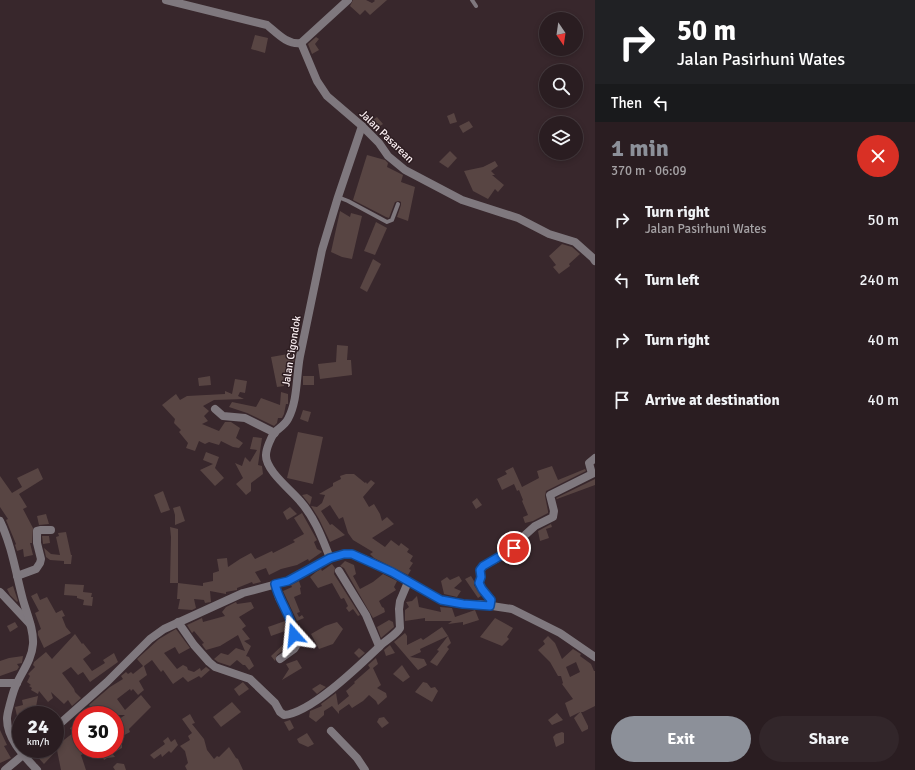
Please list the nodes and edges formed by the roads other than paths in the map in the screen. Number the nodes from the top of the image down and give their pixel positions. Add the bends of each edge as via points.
1 (166, 0) edge
2 (348, 0) edge
3 (472, 0) edge
4 (476, 6) dead end
5 (301, 43) junction
6 (362, 126) junction
7 (338, 197) junction
8 (398, 204) dead end
9 (595, 261) edge
10 (215, 409) dead end
11 (275, 433) junction
12 (595, 458) edge
13 (0, 521) edge
14 (51, 530) dead end
15 (330, 558) junction
16 (339, 571) dead end
17 (17, 576) junction
18 (408, 582) junction
19 (275, 584) junction
20 (0, 592) edge
21 (490, 606) junction
22 (178, 622) junction
23 (30, 624) junction
24 (379, 646) junction
25 (595, 657) edge
26 (280, 659) dead end
27 (0, 683) edge
28 (17, 683) junction
29 (64, 720) edge
30 (331, 731) dead end
31 (12, 739) edge
32 (20, 758) edge
33 (27, 758) edge
34 (5, 770) edge
35 (37, 770) edge
36 (366, 770) edge

1 - 5 street via 266,25 285,40
2 - 5 street
3 - 4 lane
5 - 6 street, Jalan Pasarean via 317,81 327,96
6 - 7 street, Jalan Cigondok
6 - 9 street, Jalan Pasarean via 388,156 411,174 462,200 518,218 549,234 575,242
7 - 8 lane via 387,222 394,217
7 - 11 street, Jalan Cigondok via 322,250 312,296 292,411 287,421
10 - 11 street via 223,416 245,418
11 - 15 street, Jalan Cigondok via 266,454 267,460 286,488 300,500 310,514
12 - 21 street via 588,463 592,474 550,495 554,511 551,519 535,526 515,544 513,550 480,570 479,583 491,600
13 - 17 street
14 - 17 street via 37,531 41,561 38,566 33,571
15 - 18 street via 352,554
15 - 19 street via 288,581
16 - 24 street via 366,615
17 - 23 street
18 - 21 street via 441,600
18 - 24 street via 400,601 400,628
19 - 22 street via 242,593
19 - 26 street via 292,623 296,646
20 - 23 street
21 - 25 street via 512,609 532,618
22 - 24 street via 209,662 215,667 250,679 284,715 306,706 331,690
22 - 29 street via 150,640
23 - 28 street via 32,651
27 - 28 street
28 - 31 street via 7,718
30 - 36 street
32 - 34 street
33 - 35 street

